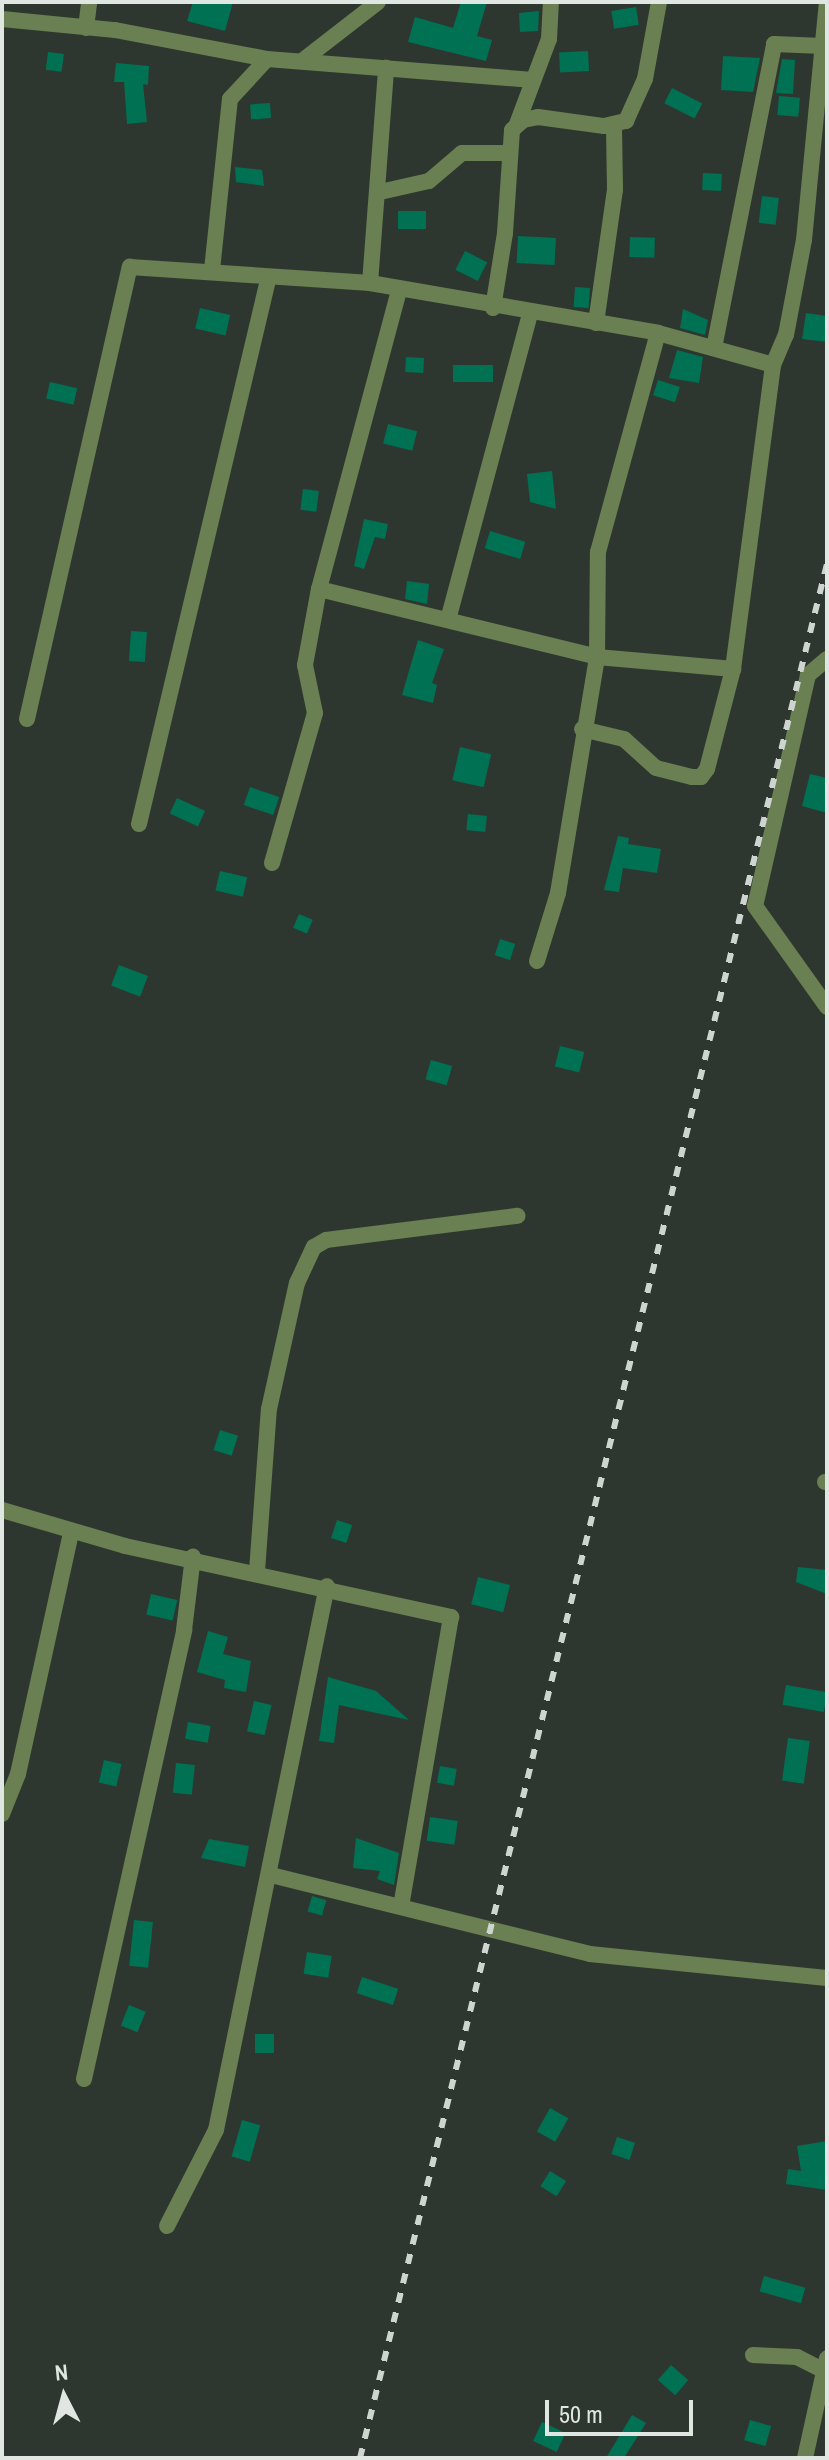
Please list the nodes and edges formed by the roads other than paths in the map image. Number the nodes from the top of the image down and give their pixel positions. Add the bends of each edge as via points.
1 (89, 2) edge
2 (378, 2) edge
3 (551, 2) edge
4 (659, 2) edge
5 (827, 2) edge
6 (2, 19) edge
7 (86, 28) junction
8 (823, 46) junction
9 (267, 59) junction
10 (302, 61) junction
11 (386, 68) junction
12 (533, 80) junction
13 (517, 124) junction
14 (614, 126) junction
15 (510, 153) junction
16 (380, 192) junction
17 (212, 270) junction
18 (268, 280) junction
19 (370, 283) junction
20 (399, 290) junction
21 (493, 308) junction
22 (530, 314) junction
23 (596, 323) junction
24 (658, 333) junction
25 (714, 348) junction
26 (773, 365) junction
27 (319, 589) junction
28 (448, 620) junction
29 (597, 657) junction
30 (827, 659) edge
31 (733, 669) junction
32 (27, 719) dead end
33 (582, 729) junction
34 (139, 824) dead end
35 (272, 863) dead end
36 (537, 961) dead end
37 (827, 1007) edge
38 (517, 1216) dead end
39 (2, 1510) edge
40 (71, 1532) junction
41 (193, 1557) junction
42 (257, 1571) junction
43 (327, 1586) junction
44 (2, 1814) edge
45 (271, 1875) junction
46 (401, 1907) junction
47 (827, 1978) edge
48 (84, 2079) dead end
49 (167, 2226) dead end
50 (753, 2355) dead end
51 (826, 2368) edge
52 (805, 2458) edge

1 - 7 street
2 - 10 street
3 - 12 street via 549,39
4 - 14 street via 645,79 626,121
5 - 8 street
6 - 7 street
7 - 9 street
8 - 25 street via 774,44
8 - 26 street via 804,240 786,335
9 - 10 street
9 - 17 street via 230,99
10 - 11 street
11 - 12 street
11 - 16 street
12 - 13 street
13 - 14 street via 538,117
13 - 15 street
14 - 23 street via 615,190
15 - 16 street via 462,153 429,181
15 - 21 street
16 - 19 street
17 - 18 street
17 - 32 street via 130,267
18 - 19 street
18 - 34 street
19 - 20 street
20 - 21 street
20 - 27 street
21 - 22 street
22 - 23 street
22 - 28 street
23 - 24 street
24 - 25 street
24 - 29 street via 598,552
25 - 26 street
26 - 31 street
27 - 28 street
27 - 35 street via 305,665 315,713
28 - 29 street
29 - 31 street
29 - 33 street
30 - 37 street via 808,675 755,906
31 - 33 street via 701,777 656,768 624,739
33 - 36 street via 558,893
38 - 42 street via 326,1240 314,1247 297,1283 269,1409
39 - 40 street
40 - 41 street
40 - 44 street via 18,1774
41 - 42 street
41 - 48 street via 184,1630
42 - 43 street
43 - 45 street
43 - 46 street via 443,1613 453,1623
45 - 46 street
45 - 49 street via 216,2130
46 - 47 street via 590,1954
50 - 51 street via 797,2357
51 - 52 street

